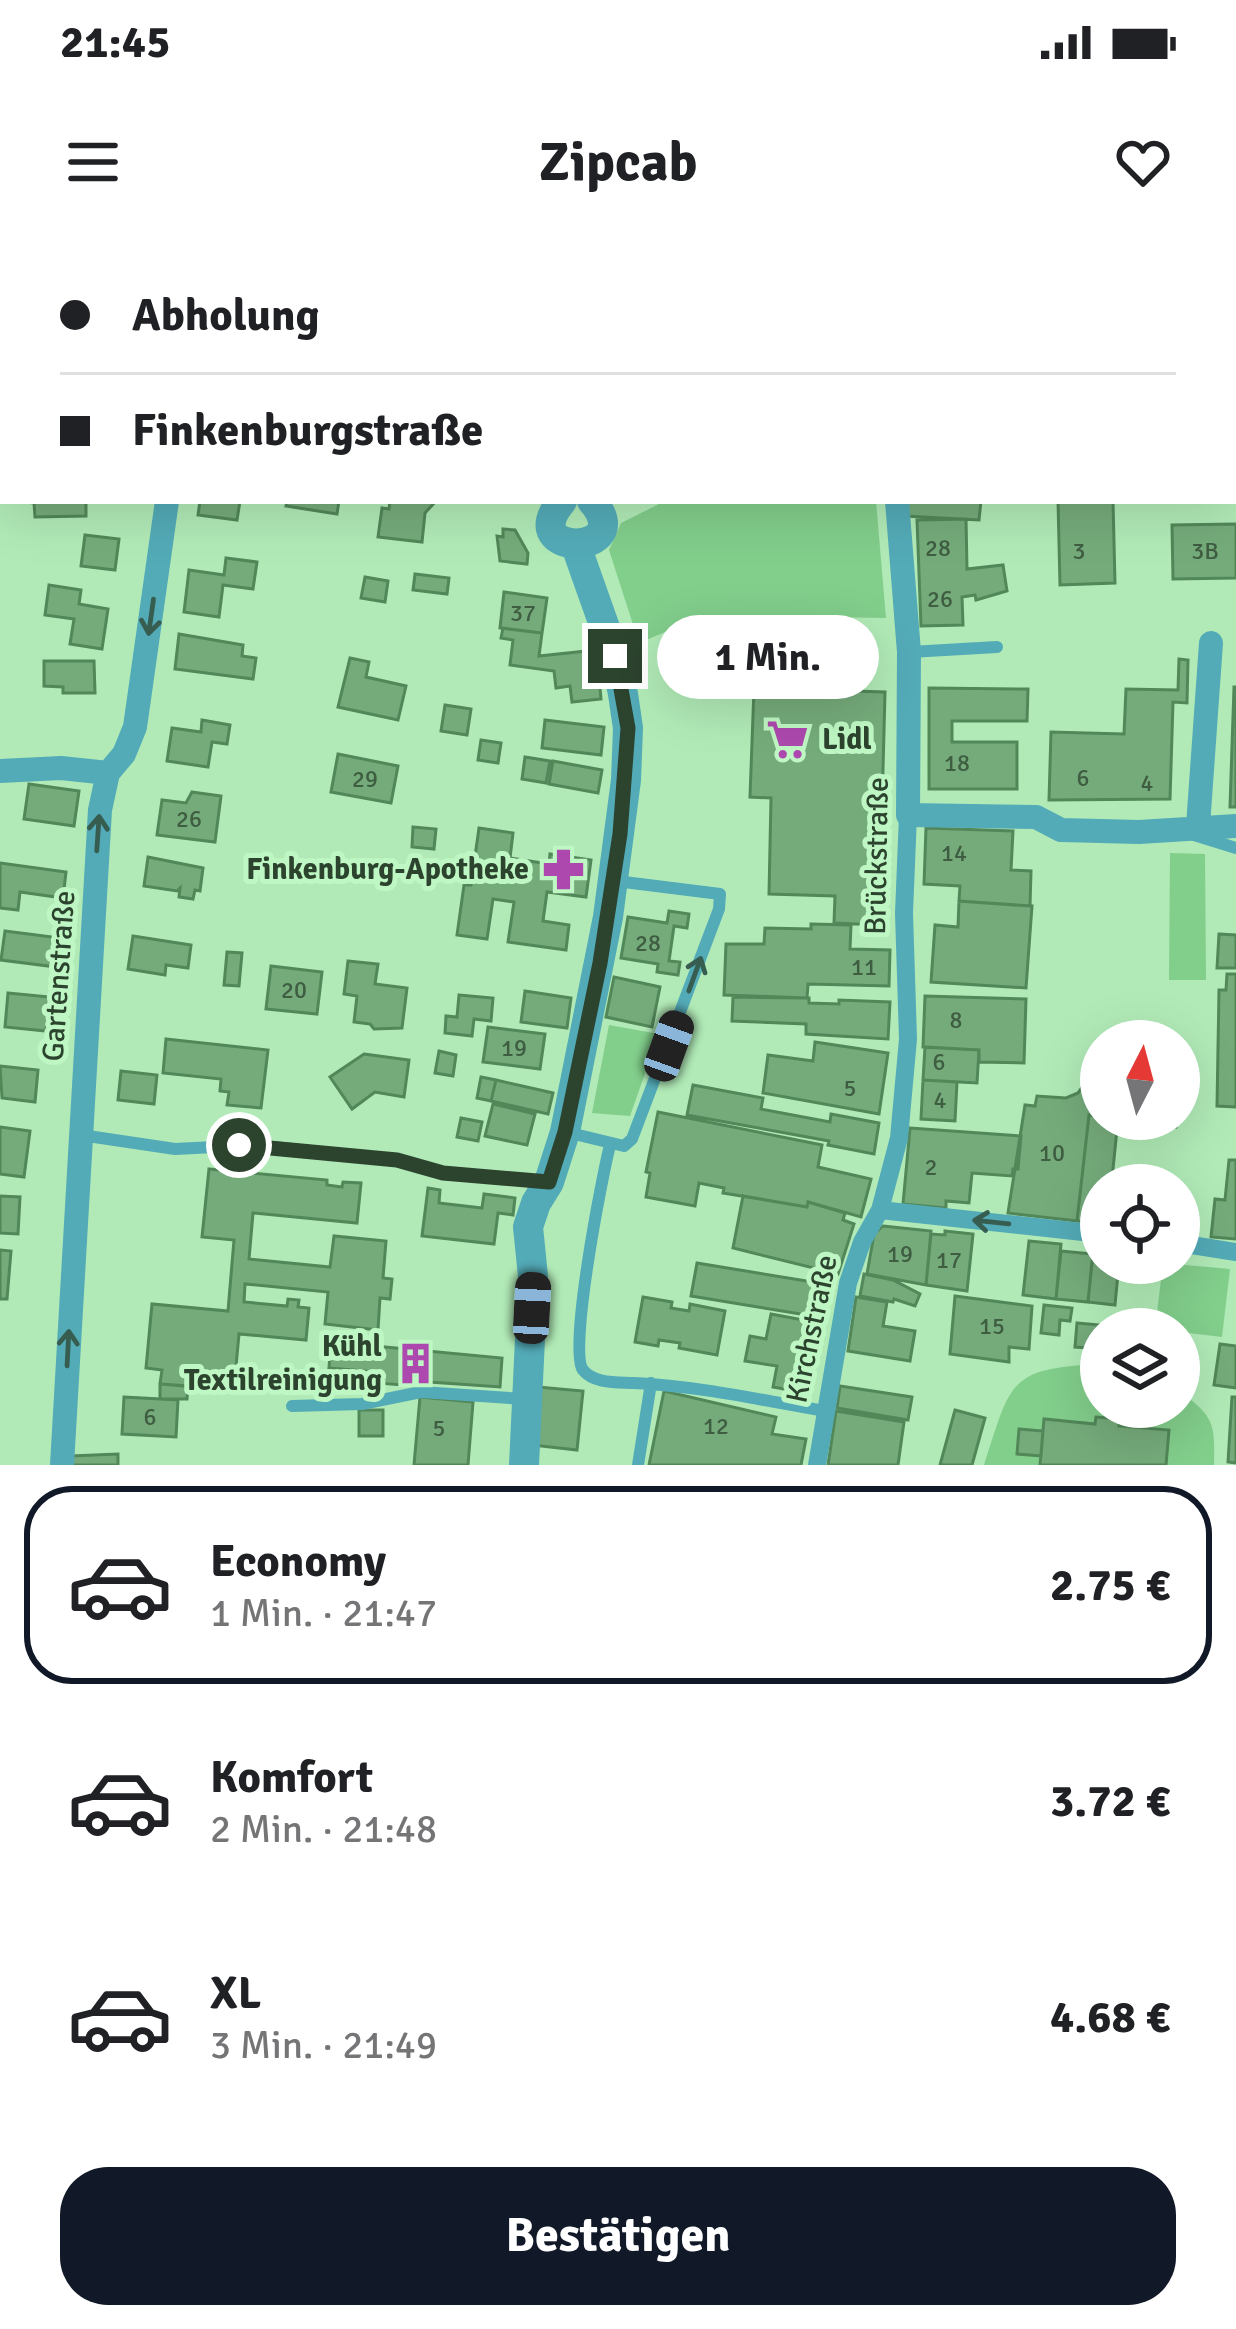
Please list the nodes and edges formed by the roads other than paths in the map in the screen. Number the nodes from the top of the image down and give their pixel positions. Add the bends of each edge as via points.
1 (167, 504) edge
2 (557, 504) edge
3 (602, 504) edge
4 (897, 504) edge
5 (576, 546) junction
6 (1211, 643) dead end
7 (997, 647) dead end
8 (909, 652) junction
9 (0, 771) edge
10 (108, 773) junction
11 (908, 815) junction
12 (1236, 826) edge
13 (1190, 828) junction
14 (1236, 848) edge
15 (613, 881) junction
16 (565, 1132) junction
17 (79, 1135) junction
18 (610, 1145) junction
19 (549, 1182) junction
20 (880, 1210) junction
21 (1080, 1232) edge
22 (1200, 1246) edge
23 (1236, 1252) edge
24 (651, 1383) junction
25 (525, 1399) junction
26 (292, 1406) dead end
27 (825, 1411) junction
28 (62, 1465) edge
29 (524, 1465) edge
30 (638, 1465) edge
31 (817, 1465) edge

1 -> 10 street, Gartenstraße via 135,727
2 - 5 street via 555,535
3 - 5 street via 598,535
4 - 8 street, Brückstraße
5 - 15 street via 615,656 628,728
6 - 13 street
7 - 8 lane
8 - 11 street, Brückstraße
9 - 10 street
17 -> 10 street, Gartenstraße
11 - 13 street via 1036,817 1061,830
11 - 20 street, Brückstraße via 908,1040 899,1138
12 - 13 street
13 - 14 lane
15 - 16 street
18 -> 15 lane via 624,1146 639,1127 720,894
16 - 18 lane
16 - 19 street
17 - 19 lane via 175,1149 254,1144
28 -> 17 street, Gartenstraße
18 - 24 lane via 576,1354 598,1380
19 - 25 street via 528,1227
21 -> 20 street
20 - 27 street, Kirchstraße via 848,1283
22 - 23 street
24 - 27 lane
24 - 30 lane
25 - 26 lane via 421,1392
25 - 29 street
27 - 31 street, Kirchstraße

